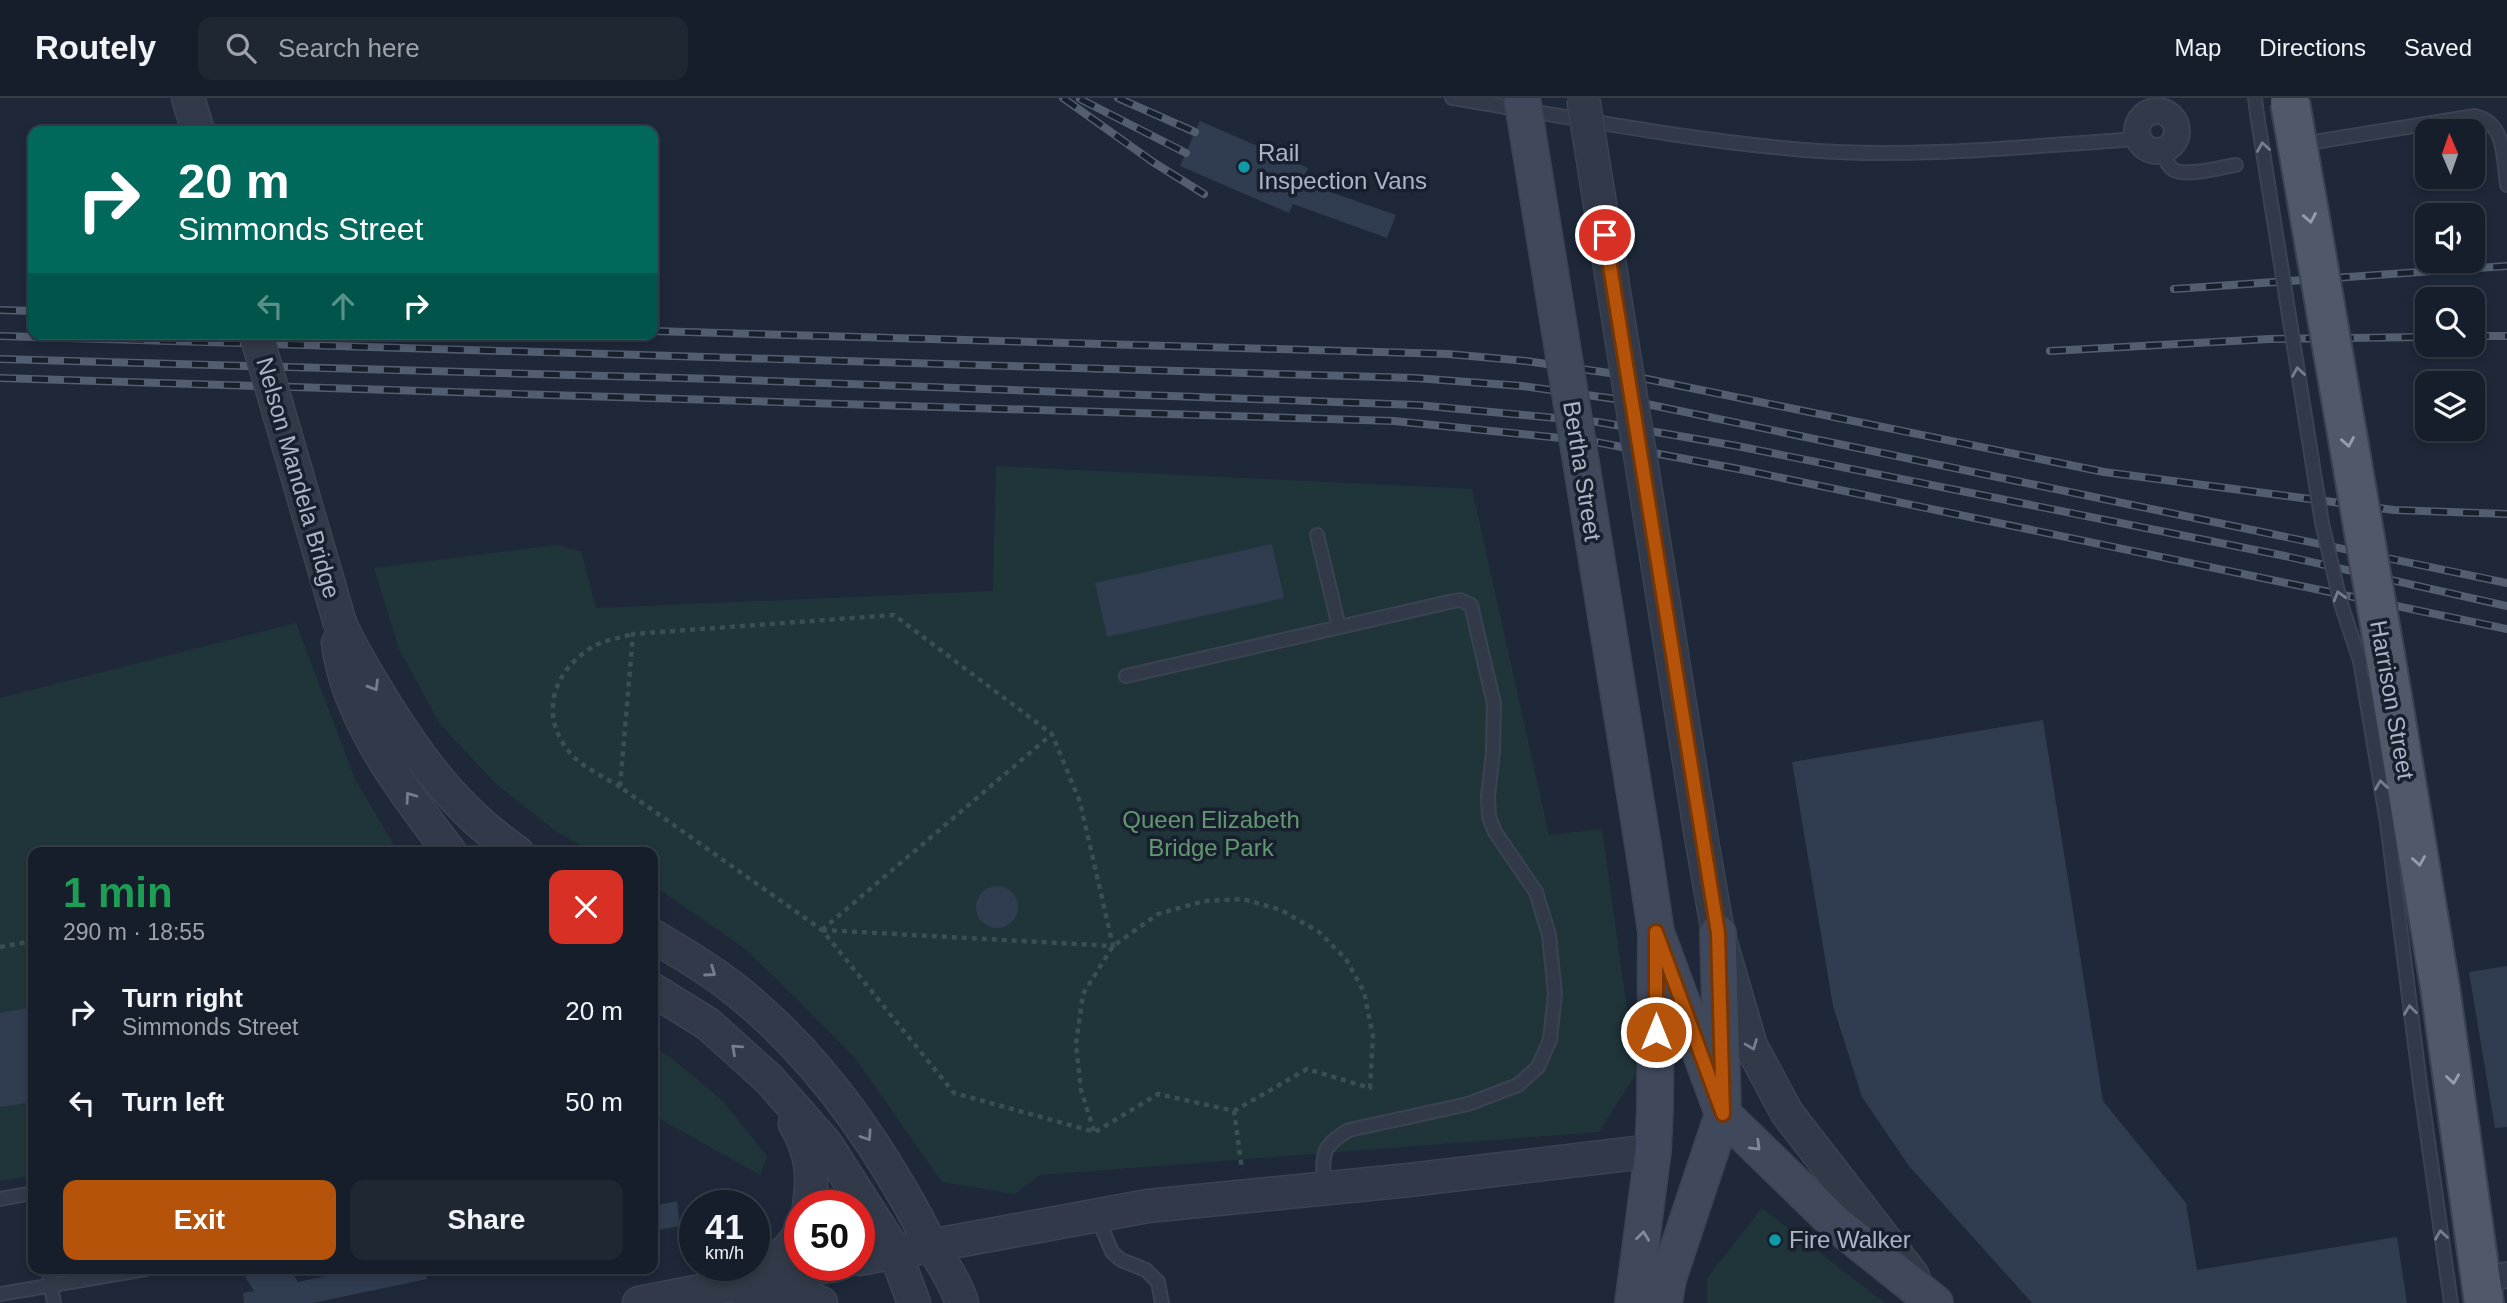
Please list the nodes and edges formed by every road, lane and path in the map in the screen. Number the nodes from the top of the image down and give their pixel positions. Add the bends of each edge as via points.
1 (188, 98) edge
2 (1452, 98) edge
3 (1522, 98) edge
4 (1583, 98) edge
5 (2273, 103) edge
6 (2155, 104) edge
7 (196, 126) edge
8 (2138, 139) junction
9 (2298, 145) junction
10 (2162, 151) junction
11 (2236, 165) dead end
12 (2507, 182) edge
13 (258, 340) edge
14 (1317, 535) dead end
15 (340, 624) junction
16 (1339, 627) junction
17 (633, 634) junction
18 (2374, 666) junction
19 (1126, 676) dead end
20 (1052, 734) junction
21 (620, 787) junction
22 (446, 847) edge
23 (510, 847) edge
24 (822, 930) junction
25 (1656, 932) junction
26 (1718, 933) junction
27 (658, 939) edge
28 (28, 942) edge
29 (1113, 946) junction
30 (0, 947) edge
31 (658, 993) edge
32 (769, 1079) junction
33 (1234, 1111) junction
34 (1723, 1114) junction
35 (1095, 1132) junction
36 (1653, 1151) junction
37 (1242, 1175) dead end
38 (1324, 1188) junction
39 (810, 1190) edge
40 (28, 1196) edge
41 (0, 1199) edge
42 (1096, 1215) junction
43 (932, 1246) junction
44 (784, 1252) edge
45 (895, 1252) junction
46 (875, 1256) edge
47 (49, 1274) edge
48 (117, 1274) edge
49 (784, 1275) edge
50 (52, 1285) junction
51 (2490, 1286) edge
52 (710, 1291) junction
53 (0, 1294) edge
54 (1934, 1302) edge
55 (54, 1303) edge
56 (639, 1303) edge
57 (821, 1303) edge
58 (914, 1303) edge
59 (962, 1303) edge
60 (1162, 1303) edge
61 (1633, 1303) edge
62 (1664, 1303) edge
63 (2451, 1303) edge

1 - 7 street
2 - 8 lane via 1657,132 1804,150 1916,152
3 - 25 main road, Bertha Street, bridge
4 - 26 street, bridge
5 - 9 main road, Harrison Street, bridge
18 -> 5 lane, bridge via 2341,604 2322,523
6 - 8 street via 2140,120
6 - 10 street via 2178,128 2171,147
8 - 10 street via 2143,147
9 - 12 lane via 2475,116 2494,125
9 -> 18 main road, Harrison Street, bridge
10 - 11 lane via 2168,165 2184,173
13 - 15 street, Nelson Mandela Bridge, bridge
14 - 16 lane
22 -> 15 street via 389,768 350,692 340,658
15 -> 23 street via 414,751 456,800
16 - 19 lane
16 - 38 lane via 1460,600 1471,606 1494,704 1489,817 1536,892 1549,935 1555,994 1550,1040 1538,1067 1518,1085 1468,1104 1349,1130 1325,1149
17 - 20 path via 894,615
17 - 21 path
17 - 21 path via 593,646 568,665 555,688 553,710 556,732 568,751
18 -> 51 main road, Harrison Street via 2440,987
63 -> 18 lane via 2387,824
20 - 24 path
20 - 29 path via 1080,802
21 - 24 path
24 - 29 path
24 - 35 path via 954,1093
25 - 34 main road
25 - 36 main road
26 - 34 main road
26 -> 54 street via 1751,1046 1775,1094
27 -> 43 street via 734,988 812,1064 900,1186
28 - 30 path
29 - 33 path via 1158,914 1204,901 1243,900 1281,909 1319,932 1346,959 1364,992 1373,1036 1370,1088 1307,1069
29 - 35 path via 1083,994 1076,1044 1080,1090
32 -> 31 street via 708,1024
32 - 39 street via 806,1146 812,1165
32 - 45 street via 826,1144
33 - 35 path via 1158,1094
33 - 37 path
34 -> 54 main road via 1836,1224
34 - 62 main road
36 - 38 street
61 -> 36 main road
38 - 42 street
40 - 41 lane
42 - 43 street
42 - 60 lane via 1112,1252 1158,1282
43 - 45 street
43 - 59 street
44 - 52 street
45 - 46 street
45 - 58 street
47 - 50 lane
48 - 50 lane
49 - 52 street
50 - 53 lane
50 - 55 lane
52 - 56 street
52 - 57 street

